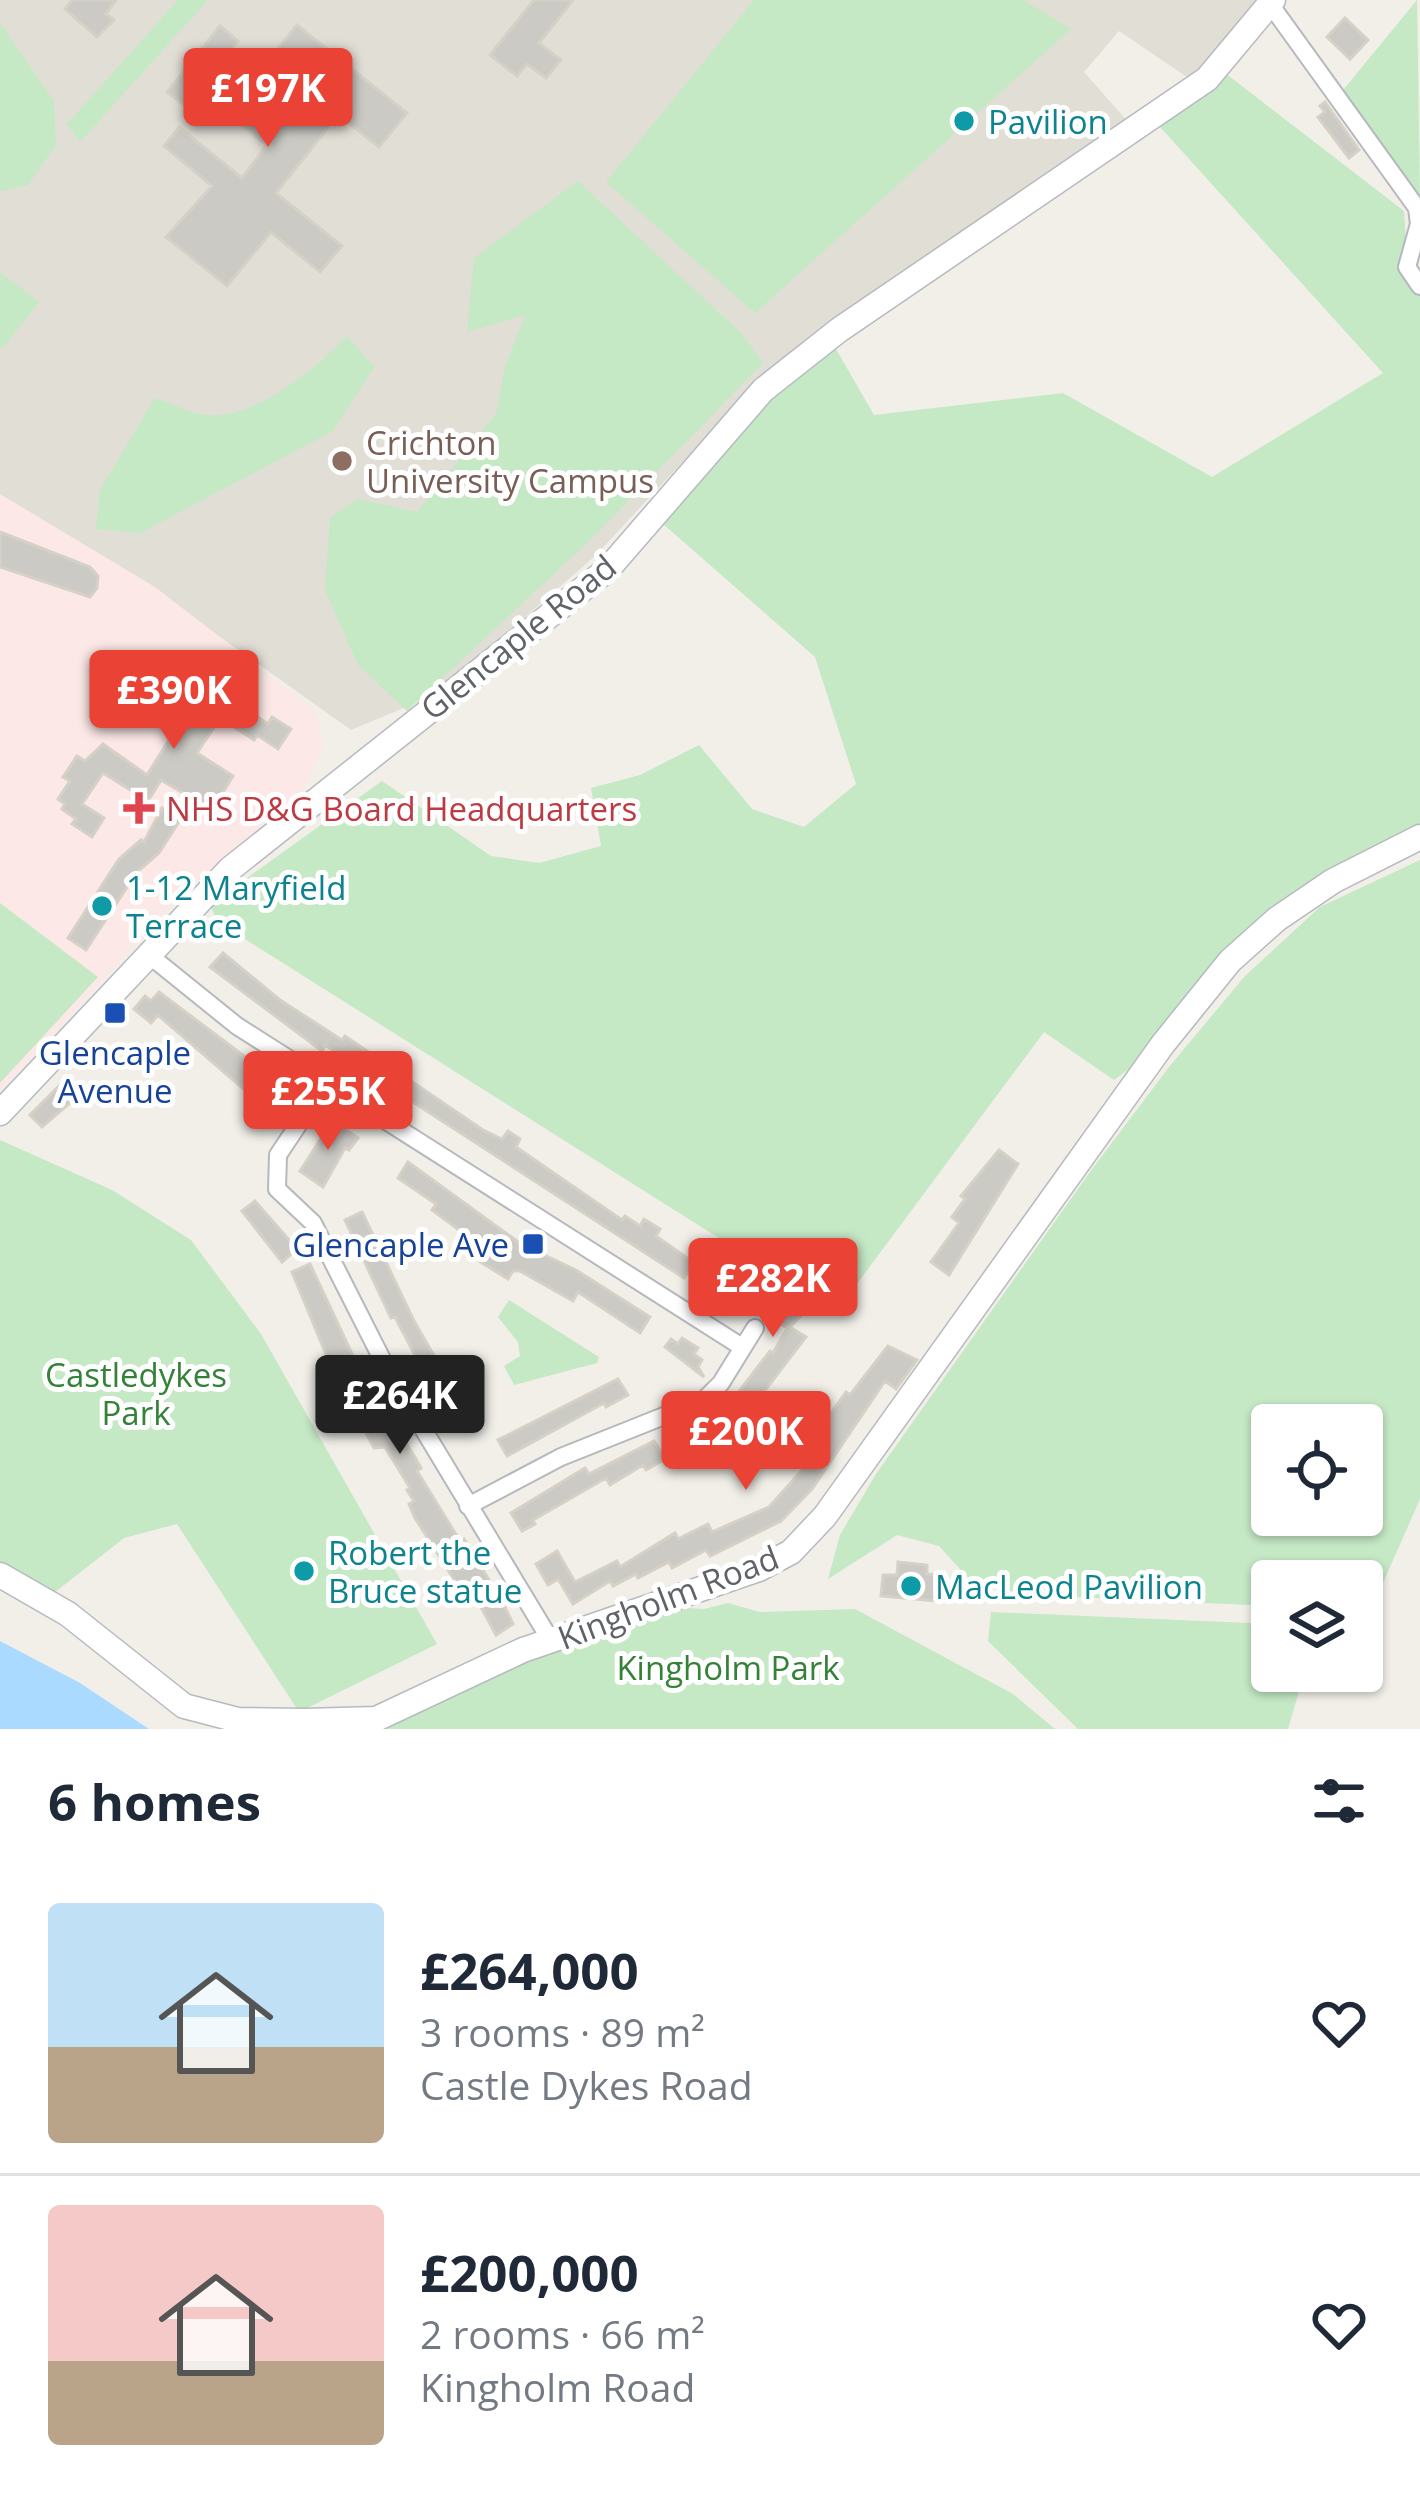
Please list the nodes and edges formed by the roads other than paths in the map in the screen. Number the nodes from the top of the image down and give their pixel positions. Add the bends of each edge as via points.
1 (1271, 2) edge
2 (1420, 286) edge
3 (1420, 837) edge
4 (149, 955) junction
5 (326, 1083) junction
6 (0, 1113) edge
7 (755, 1328) dead end
8 (742, 1347) junction
9 (468, 1506) junction
10 (0, 1575) edge
11 (551, 1642) junction

1 - 2 street via 1417,208 1407,267
1 - 4 main road, Glencaple Road via 1207,79 763,390 608,569 230,869
3 - 11 main road, Kingholm Road via 1333,881 1230,961 791,1552
4 - 5 street
4 - 6 main road, Glencaple Road
5 - 8 street
5 - 9 street via 278,1155 277,1189 313,1222
7 - 8 street
8 - 9 street via 704,1400 561,1457
9 - 11 street
10 - 11 main road, Kingholm Road via 68,1614 184,1706 238,1720 376,1719

